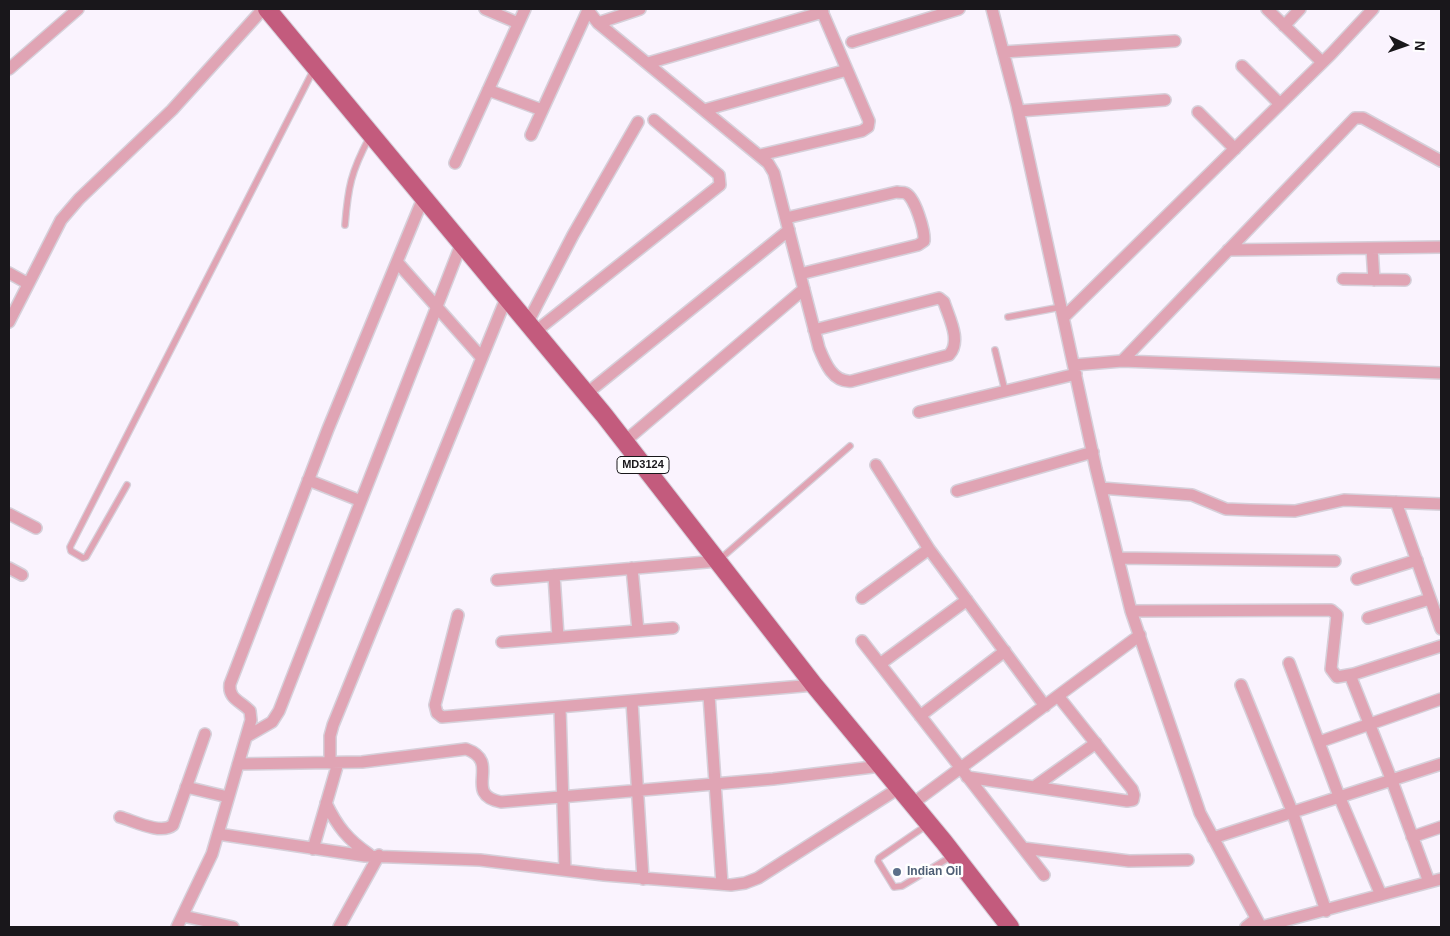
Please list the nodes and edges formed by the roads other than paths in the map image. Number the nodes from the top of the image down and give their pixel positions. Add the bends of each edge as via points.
1 (78, 9) edge
2 (263, 9) edge
3 (267, 9) edge
4 (485, 9) edge
5 (525, 9) edge
6 (640, 9) edge
7 (959, 9) edge
8 (992, 9) edge
9 (1267, 9) edge
10 (1300, 9) edge
11 (1373, 9) edge
12 (588, 10) edge
13 (822, 11) edge
14 (518, 23) junction
15 (598, 23) junction
16 (1284, 26) junction
17 (1175, 41) dead end
18 (852, 42) dead end
19 (1003, 52) junction
20 (1322, 62) junction
21 (648, 64) junction
22 (1242, 66) dead end
23 (315, 67) junction
24 (9, 70) edge
25 (847, 70) junction
26 (488, 90) junction
27 (1165, 100) dead end
28 (1280, 104) junction
29 (542, 110) junction
30 (704, 110) junction
31 (1019, 111) junction
32 (1198, 112) dead end
33 (654, 120) dead end
34 (638, 122) dead end
35 (371, 134) junction
36 (531, 134) dead end
37 (1235, 148) junction
38 (760, 155) junction
39 (1441, 161) edge
40 (455, 163) dead end
41 (424, 196) junction
42 (786, 218) junction
43 (345, 225) dead end
44 (789, 230) junction
45 (462, 242) junction
46 (1441, 247) edge
47 (1372, 248) junction
48 (1228, 250) junction
49 (397, 262) junction
50 (9, 272) edge
51 (800, 274) junction
52 (1343, 279) dead end
53 (1374, 280) junction
54 (1405, 280) dead end
55 (27, 283) junction
56 (804, 289) junction
57 (507, 296) junction
58 (437, 307) junction
59 (1062, 312) junction
60 (1008, 317) dead end
61 (9, 322) edge
62 (532, 327) junction
63 (814, 330) junction
64 (995, 350) dead end
65 (482, 358) junction
66 (1122, 361) junction
67 (1075, 370) junction
68 (1441, 372) edge
69 (1005, 391) junction
70 (586, 394) junction
71 (918, 412) dead end
72 (624, 442) junction
73 (850, 446) dead end
74 (1093, 452) junction
75 (876, 465) dead end
76 (308, 480) junction
77 (127, 484) dead end
78 (1101, 488) junction
79 (957, 491) dead end
80 (361, 501) junction
81 (1396, 502) junction
82 (1441, 504) edge
83 (9, 514) edge
84 (36, 528) dead end
85 (929, 549) junction
86 (1118, 558) junction
87 (1417, 560) junction
88 (718, 561) junction
89 (1335, 561) dead end
90 (9, 568) edge
91 (632, 568) junction
92 (22, 575) dead end
93 (554, 575) junction
94 (1357, 579) dead end
95 (497, 580) dead end
96 (862, 598) dead end
97 (1430, 599) junction
98 (967, 600) junction
99 (1131, 611) junction
100 (458, 615) dead end
101 (1368, 618) dead end
102 (673, 628) dead end
103 (1441, 629) edge
104 (638, 631) junction
105 (1140, 635) junction
106 (558, 637) junction
107 (862, 641) dead end
108 (502, 642) dead end
109 (1441, 646) edge
110 (1005, 651) junction
111 (1289, 663) dead end
112 (880, 664) junction
113 (1350, 675) junction
114 (814, 685) junction
115 (1241, 685) dead end
116 (709, 695) junction
117 (1058, 696) junction
118 (1441, 699) edge
119 (632, 701) junction
120 (1045, 706) junction
121 (560, 708) junction
122 (920, 716) junction
123 (1370, 724) junction
124 (204, 734) dead end
125 (246, 737) junction
126 (1319, 742) junction
127 (1096, 744) junction
128 (334, 763) junction
129 (238, 764) junction
130 (1441, 764) edge
131 (881, 766) junction
132 (964, 773) junction
133 (1392, 780) junction
134 (715, 784) junction
135 (186, 787) junction
136 (1034, 787) junction
137 (899, 788) junction
138 (639, 790) junction
139 (562, 796) junction
140 (1339, 796) junction
141 (228, 797) junction
142 (326, 803) junction
143 (912, 804) junction
144 (1292, 811) junction
145 (120, 817) dead end
146 (928, 824) junction
147 (1441, 827) edge
148 (218, 834) junction
149 (1412, 837) junction
150 (1212, 838) junction
151 (313, 848) junction
152 (1023, 848) junction
153 (953, 854) junction
154 (375, 855) junction
155 (1188, 860) dead end
156 (564, 870) junction
157 (1044, 874) dead end
158 (643, 879) junction
159 (1441, 879) edge
160 (1428, 882) junction
161 (722, 884) junction
162 (1381, 896) junction
163 (1326, 911) junction
164 (183, 916) junction
165 (1259, 925) edge
166 (177, 927) edge
167 (233, 927) edge
168 (339, 927) edge
169 (1010, 927) edge
170 (1246, 927) edge

1 - 24 street
2 - 55 street via 172,110 79,199 61,220
3 - 23 main road, MD3124
4 - 14 street
5 - 14 street
6 - 15 street
7 - 18 street
8 - 19 street
9 - 16 street
10 - 16 street
11 - 20 street
12 - 15 street
12 - 29 street
13 - 21 street
13 - 25 street
14 - 26 street
15 - 21 street
16 - 20 street
17 - 19 street
19 - 31 street
20 - 28 street
21 - 30 street
22 - 28 street
23 - 35 main road, MD3124
23 - 77 lane via 71,551 86,557
25 - 30 street
25 - 38 street via 869,120 868,128
26 - 29 street
26 - 40 street
27 - 31 street
28 - 37 street
29 - 36 street
30 - 38 street
31 - 59 street
32 - 37 street
33 - 62 street via 719,175 720,185
34 - 62 street via 573,235
35 - 41 main road, MD3124
35 - 43 lane via 352,174
37 - 59 street
38 - 42 street via 774,173
39 - 48 street via 1363,118 1356,118
41 - 45 main road, MD3124
41 - 49 street
42 - 44 street
42 - 51 street via 897,192 906,193 912,198 925,234 924,241 918,245
44 - 51 street
44 - 70 street
45 - 57 main road, MD3124
45 - 58 street
46 - 47 street
47 - 48 street
47 - 53 street
48 - 66 street
49 - 58 street
49 - 76 street
50 - 55 street
51 - 56 street
52 - 53 street
53 - 54 street
55 - 61 street
56 - 63 street
56 - 72 street
57 - 62 main road, MD3124
57 - 65 street
58 - 65 street
58 - 80 street
59 - 60 lane
59 - 67 street
62 - 70 main road, MD3124
63 - 63 street via 826,364 844,382 949,355 956,342 944,302 939,298
64 - 69 lane
65 - 128 street via 333,725 330,736
66 - 67 street
66 - 68 street
67 - 69 street
67 - 74 street
69 - 71 street
70 - 72 main road, MD3124
72 - 88 main road, MD3124
73 - 88 lane
74 - 78 street
74 - 79 street
75 - 85 street
76 - 80 street
76 - 125 street via 230,684 232,697 250,711
78 - 81 street via 1192,495 1226,509 1295,511 1332,501
78 - 86 street
80 - 125 street via 279,711 272,722
81 - 82 street
81 - 87 street
83 - 84 street
85 - 96 street
85 - 98 street
86 - 89 street
86 - 99 street
87 - 94 street
87 - 97 street
88 - 91 street
88 - 114 main road, MD3124
90 - 92 street
91 - 93 street
91 - 104 street
93 - 95 street
93 - 106 street
97 - 101 street
97 - 103 street
98 - 110 street
98 - 112 street
99 - 105 street
99 - 113 street via 1331,610 1337,615 1330,669 1337,677
100 - 121 street via 439,688 437,713 452,718
102 - 104 street
104 - 106 street
105 - 117 street
105 - 150 street via 1188,781
106 - 108 street
107 - 112 street
109 - 113 street
110 - 120 street
110 - 122 street
111 - 126 street
112 - 122 street
113 - 123 street
114 - 116 street
114 - 131 main road, MD3124
115 - 144 street
116 - 119 street
116 - 134 street
117 - 120 street
117 - 127 street
118 - 123 street
119 - 121 street
119 - 138 street
120 - 132 street
121 - 139 street
122 - 132 street
123 - 126 street
123 - 133 street
124 - 135 street
125 - 129 street
126 - 140 street
127 - 136 street
127 - 136 street via 1132,789 1133,800
128 - 129 street
128 - 139 street via 392,760 466,749 477,753 482,761 482,787 491,800 501,802
128 - 142 street
129 - 141 street
130 - 133 street
131 - 134 street
131 - 137 main road, MD3124
132 - 136 street
132 - 143 street
132 - 152 street
133 - 140 street
133 - 149 street
134 - 138 street
134 - 161 street
135 - 141 street
135 - 145 street via 173,825 168,829
137 - 143 main road, MD3124
137 - 161 street via 758,878 745,883
138 - 139 street
138 - 158 street
139 - 156 street
140 - 144 street
140 - 162 street
141 - 148 street
142 - 151 street
142 - 154 street via 336,825 346,836
143 - 146 main road, MD3124
144 - 150 street
144 - 163 street
146 - 153 main road, MD3124
146 - 153 lane via 879,858 878,862 894,887 902,886
147 - 149 street
148 - 151 street
148 - 164 street via 204,874
149 - 160 street
150 - 165 street
151 - 154 street
152 - 155 street via 1129,861
152 - 157 street
153 - 169 main road, MD3124
154 - 156 street via 480,860
154 - 168 street
156 - 158 street
158 - 161 street
159 - 160 street
160 - 162 street
162 - 163 street
163 - 165 street
164 - 166 street
164 - 167 street
165 - 170 street

